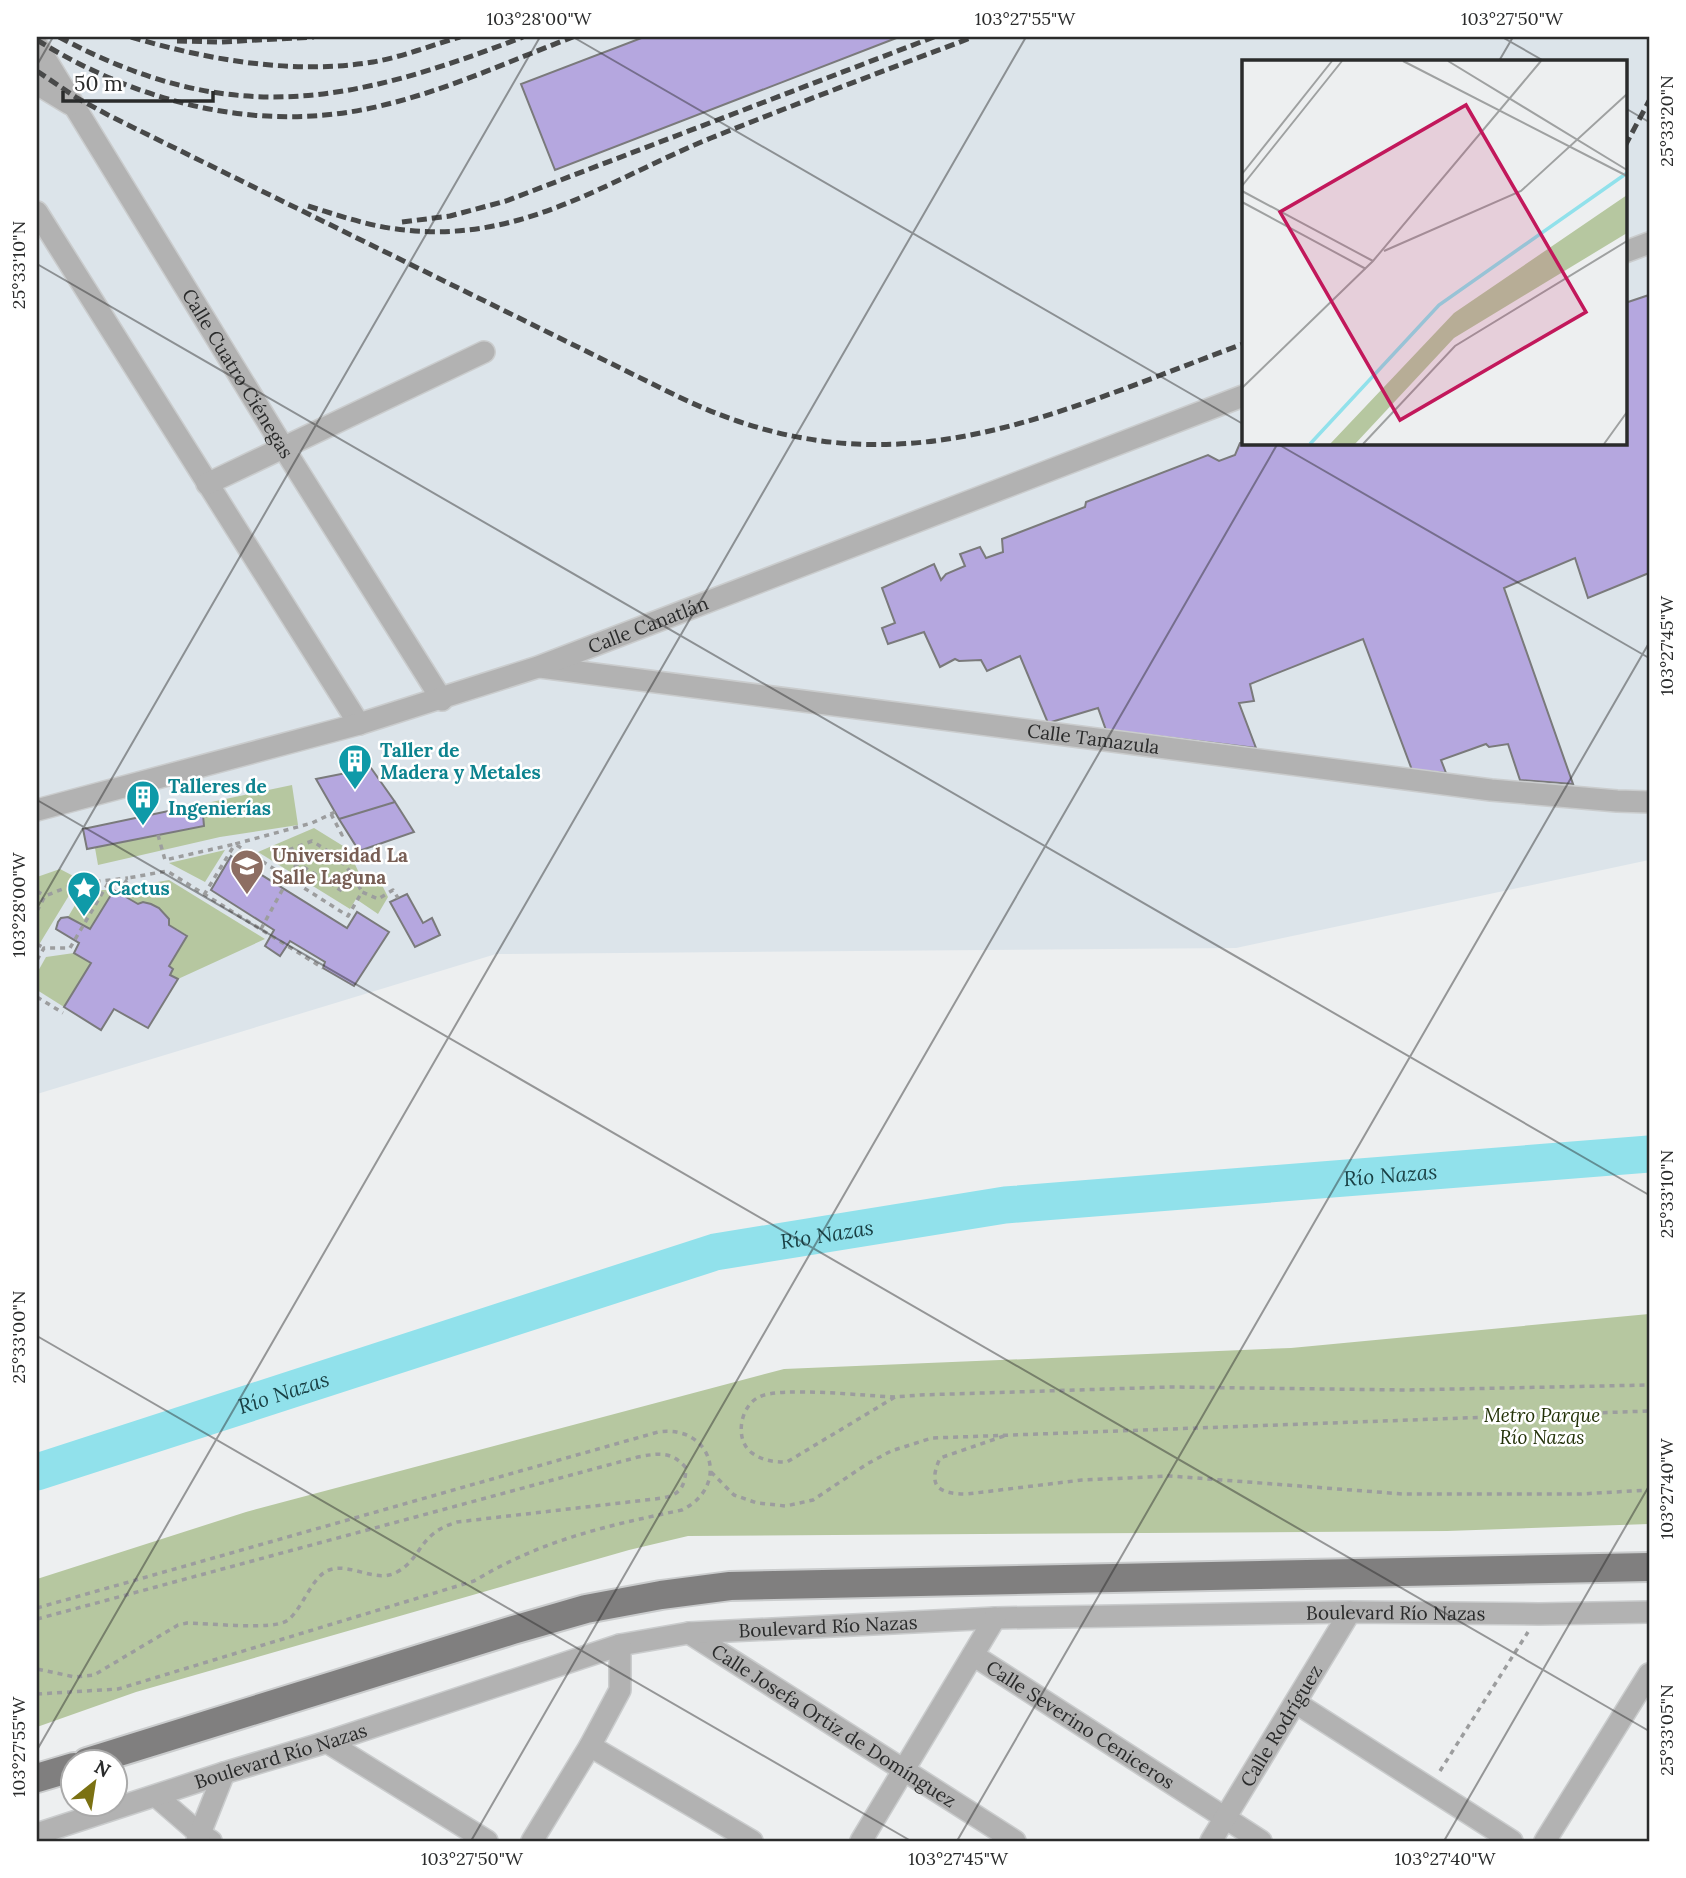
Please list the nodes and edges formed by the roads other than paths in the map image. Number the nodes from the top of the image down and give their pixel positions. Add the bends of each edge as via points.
1 (37, 46) edge
2 (37, 84) edge
3 (74, 107) junction
4 (37, 212) edge
5 (1649, 243) edge
6 (1626, 251) edge
7 (484, 352) dead end
8 (1242, 396) edge
9 (283, 447) junction
10 (207, 484) junction
11 (538, 667) junction
12 (442, 700) junction
13 (359, 724) junction
14 (1649, 802) edge
15 (37, 810) edge
16 (1649, 1567) edge
17 (1350, 1612) junction
18 (1649, 1612) edge
19 (995, 1618) junction
20 (689, 1633) junction
21 (621, 1645) junction
22 (972, 1655) junction
23 (1649, 1674) edge
24 (1296, 1703) junction
25 (327, 1742) junction
26 (590, 1746) junction
27 (130, 1749) edge
28 (905, 1769) junction
29 (60, 1771) edge
30 (224, 1773) junction
31 (37, 1778) edge
32 (156, 1796) junction
33 (1225, 1819) junction
34 (37, 1834) edge
35 (203, 1839) edge
36 (487, 1841) edge
37 (532, 1841) edge
38 (752, 1841) edge
39 (861, 1841) edge
40 (1015, 1841) edge
41 (1211, 1841) edge
42 (1261, 1841) edge
43 (1512, 1841) edge
44 (1545, 1841) edge

1 - 3 street, Calle Cuatro Ciénegas
2 - 3 street
3 - 9 street, Calle Cuatro Ciénegas
4 - 10 street
5 - 6 street
7 - 9 street
8 - 11 street, Calle Canatlán
9 - 10 street
9 - 12 street, Calle Cuatro Ciénegas
10 - 13 street
11 - 12 street, Calle Canatlán
11 - 14 street, Calle Tamazula via 1491,790
12 - 13 street, Calle Canatlán
13 - 15 street, Calle Canatlán
16 - 27 main road, Boulevard Río Nazas via 730,1586 586,1609
17 - 18 street, Boulevard Río Nazas
17 - 19 street, Boulevard Río Nazas
17 - 24 street, Calle Rodríguez
19 - 20 street, Boulevard Río Nazas
19 - 22 street, Calle Severino Ceniceros
20 - 21 street, Boulevard Río Nazas
20 - 28 street, Calle Josefa Ortiz de Domínguez
21 - 25 street, Boulevard Río Nazas
21 - 26 street via 620,1689
22 - 28 street
22 - 33 street, Calle Severino Ceniceros
23 - 44 street
24 - 33 street, Calle Rodríguez
24 - 43 street
25 - 30 street, Boulevard Río Nazas
25 - 36 street
26 - 37 street
26 - 38 street
28 - 39 street
28 - 40 street, Calle Josefa Ortiz de Domínguez
29 - 31 main road
30 - 32 street, Boulevard Río Nazas
30 - 35 street
32 - 34 street, Boulevard Río Nazas
32 - 35 street
33 - 41 street, Calle Rodríguez
33 - 42 street, Calle Severino Ceniceros

